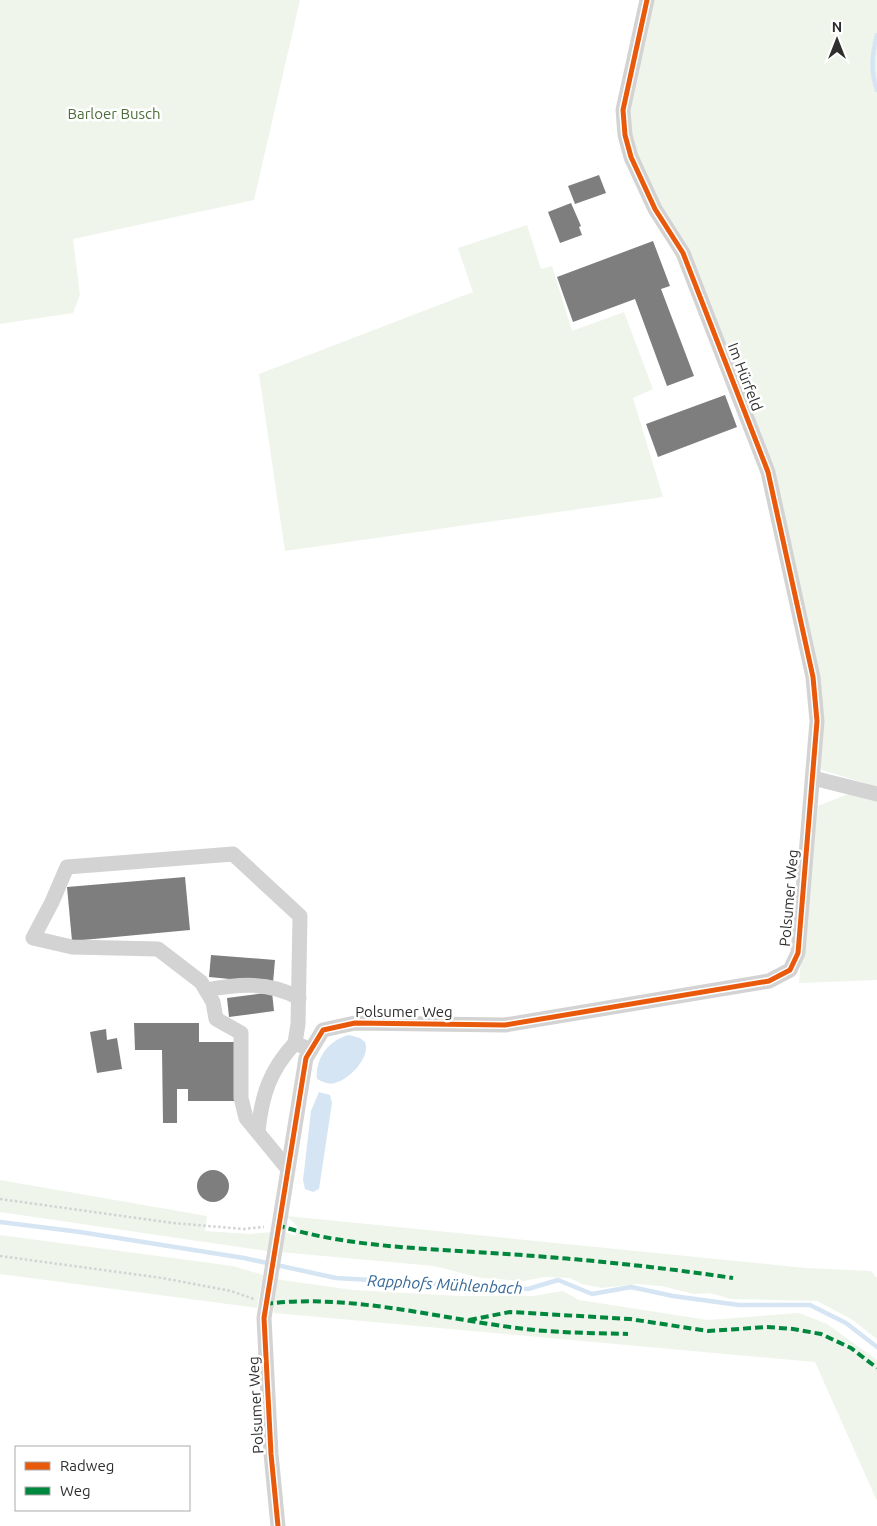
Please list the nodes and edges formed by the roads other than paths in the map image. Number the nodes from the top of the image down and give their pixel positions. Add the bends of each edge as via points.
1 (647, 0) edge
2 (813, 778) junction
3 (877, 794) edge
4 (206, 990) junction
5 (299, 998) junction
6 (295, 1043) junction
7 (311, 1050) junction
8 (258, 1131) junction
9 (288, 1168) junction
10 (278, 1526) edge

1 - 2 street, Im Hürfeld via 623,110 625,135 631,157 655,209 683,253 768,472 813,677 818,721
2 - 3 street
2 - 7 street, Polsumer Weg via 798,953 790,970 769,981 505,1025 355,1023 323,1030
4 - 5 street via 265,985 283,989
4 - 5 street via 201,982 158,949 72,947 33,938 67,867 234,854 300,916
4 - 8 street via 216,1019 241,1033 241,1098 246,1118
5 - 6 street
6 - 7 street
6 - 8 street via 280,1059 267,1084 261,1102
7 - 9 street, Polsumer Weg via 306,1058
8 - 9 street
9 - 10 street, Polsumer Weg via 264,1318

